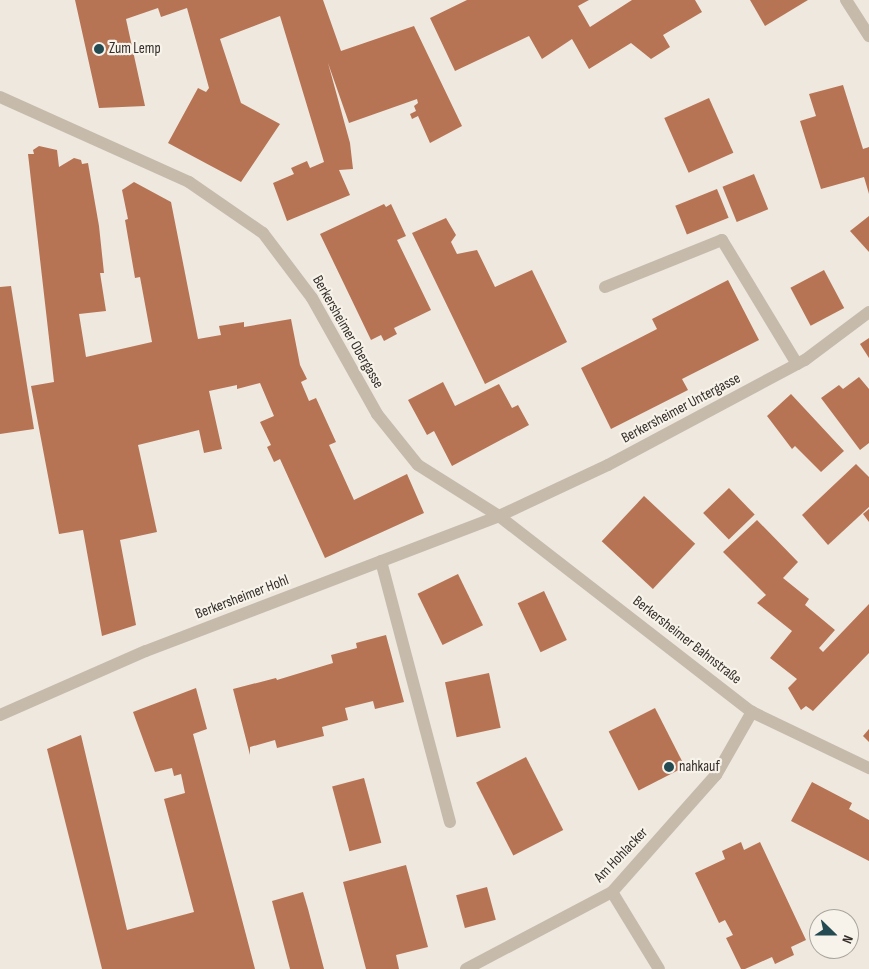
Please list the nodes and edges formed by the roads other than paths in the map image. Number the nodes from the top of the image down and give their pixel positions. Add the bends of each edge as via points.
1 (846, 0) edge
2 (869, 36) edge
3 (0, 97) edge
4 (605, 287) dead end
5 (869, 312) edge
6 (797, 364) junction
7 (498, 516) junction
8 (381, 561) junction
9 (752, 712) junction
10 (0, 714) edge
11 (869, 768) edge
12 (450, 822) dead end
13 (612, 892) junction
14 (466, 969) edge
15 (659, 969) edge

1 - 2 street
3 - 7 street, Berkersheimer Obergasse via 189,182 263,233 312,298 377,414 418,465
4 - 6 street via 722,240
5 - 6 street, Berkersheimer Untergasse
6 - 7 street, Berkersheimer Untergasse via 608,465
7 - 8 street, Berkersheimer Hohl
7 - 9 street, Berkersheimer Bahnstraße
8 - 10 street, Berkersheimer Hohl via 146,651
8 - 12 street
9 - 11 street, Berkersheimer Bahnstraße
9 - 13 street, Am Hohlacker via 716,775
13 - 14 street, Am Hohlacker
13 - 15 street

